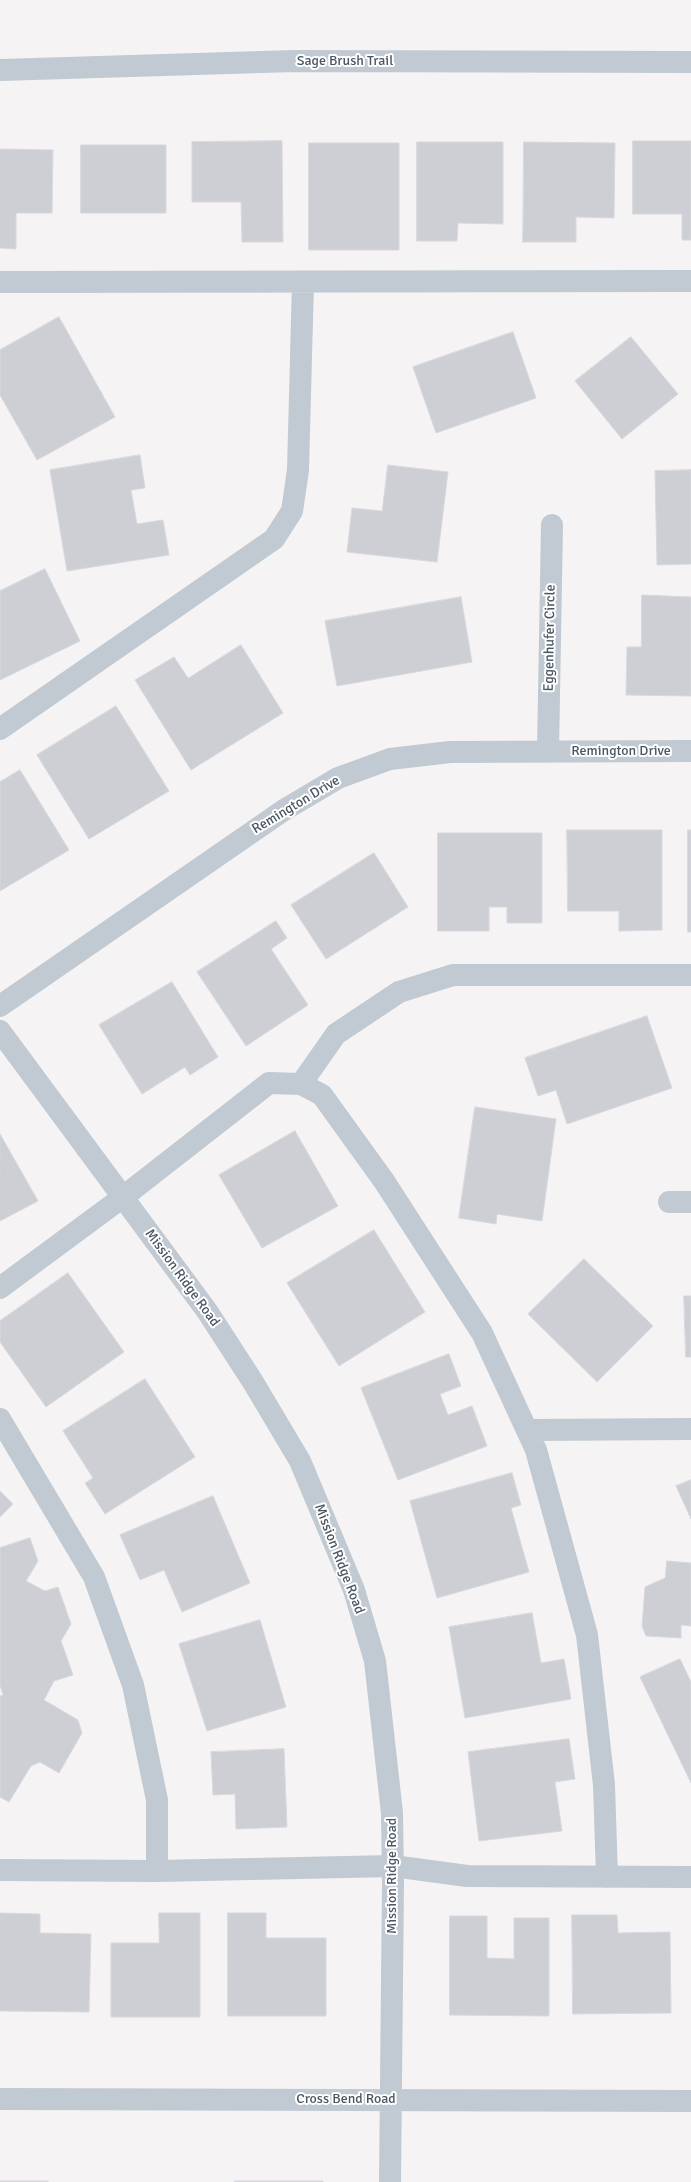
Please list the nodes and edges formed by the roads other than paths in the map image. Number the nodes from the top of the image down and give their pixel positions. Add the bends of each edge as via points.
1 (691, 62) edge
2 (0, 70) edge
3 (691, 281) edge
4 (0, 282) edge
5 (303, 282) junction
6 (552, 525) dead end
7 (0, 729) edge
8 (548, 751) junction
9 (691, 751) edge
10 (691, 975) edge
11 (0, 1006) edge
12 (0, 1031) edge
13 (302, 1084) junction
14 (123, 1196) junction
15 (669, 1202) dead end
16 (691, 1202) edge
17 (0, 1288) edge
18 (0, 1418) edge
19 (691, 1429) edge
20 (527, 1430) junction
21 (393, 1866) junction
22 (0, 1870) edge
23 (157, 1872) junction
24 (607, 1877) junction
25 (691, 1877) edge
26 (0, 2099) edge
27 (390, 2099) junction
28 (691, 2101) edge
29 (390, 2182) edge

1 - 2 street, Sage Brush Trail via 295,61
3 - 5 street
4 - 5 street
5 - 7 street via 298,470 292,511 274,539
6 - 8 street, Eggenhufer Circle
8 - 9 street, Remington Drive
8 - 11 street, Remington Drive via 450,752 390,759 338,778 284,810
10 - 13 street via 453,975 399,992 336,1034
12 - 14 street, Mission Ridge Road
13 - 14 street via 269,1083
13 - 20 street via 322,1095 405,1214 482,1333
14 - 17 street
14 - 21 street, Mission Ridge Road via 207,1311 253,1382 300,1461 329,1527 354,1590 375,1661 392,1813
15 - 16 street
18 - 23 street via 94,1577 133,1685 157,1800
19 - 20 street
20 - 24 street via 536,1450 587,1635 604,1785
21 - 23 street
21 - 24 street via 467,1876
21 - 27 street, Mission Ridge Road
22 - 23 street
24 - 25 street
26 - 27 street, Cross Bend Road
27 - 28 street, Cross Bend Road
27 - 29 street, Mission Ridge Road

